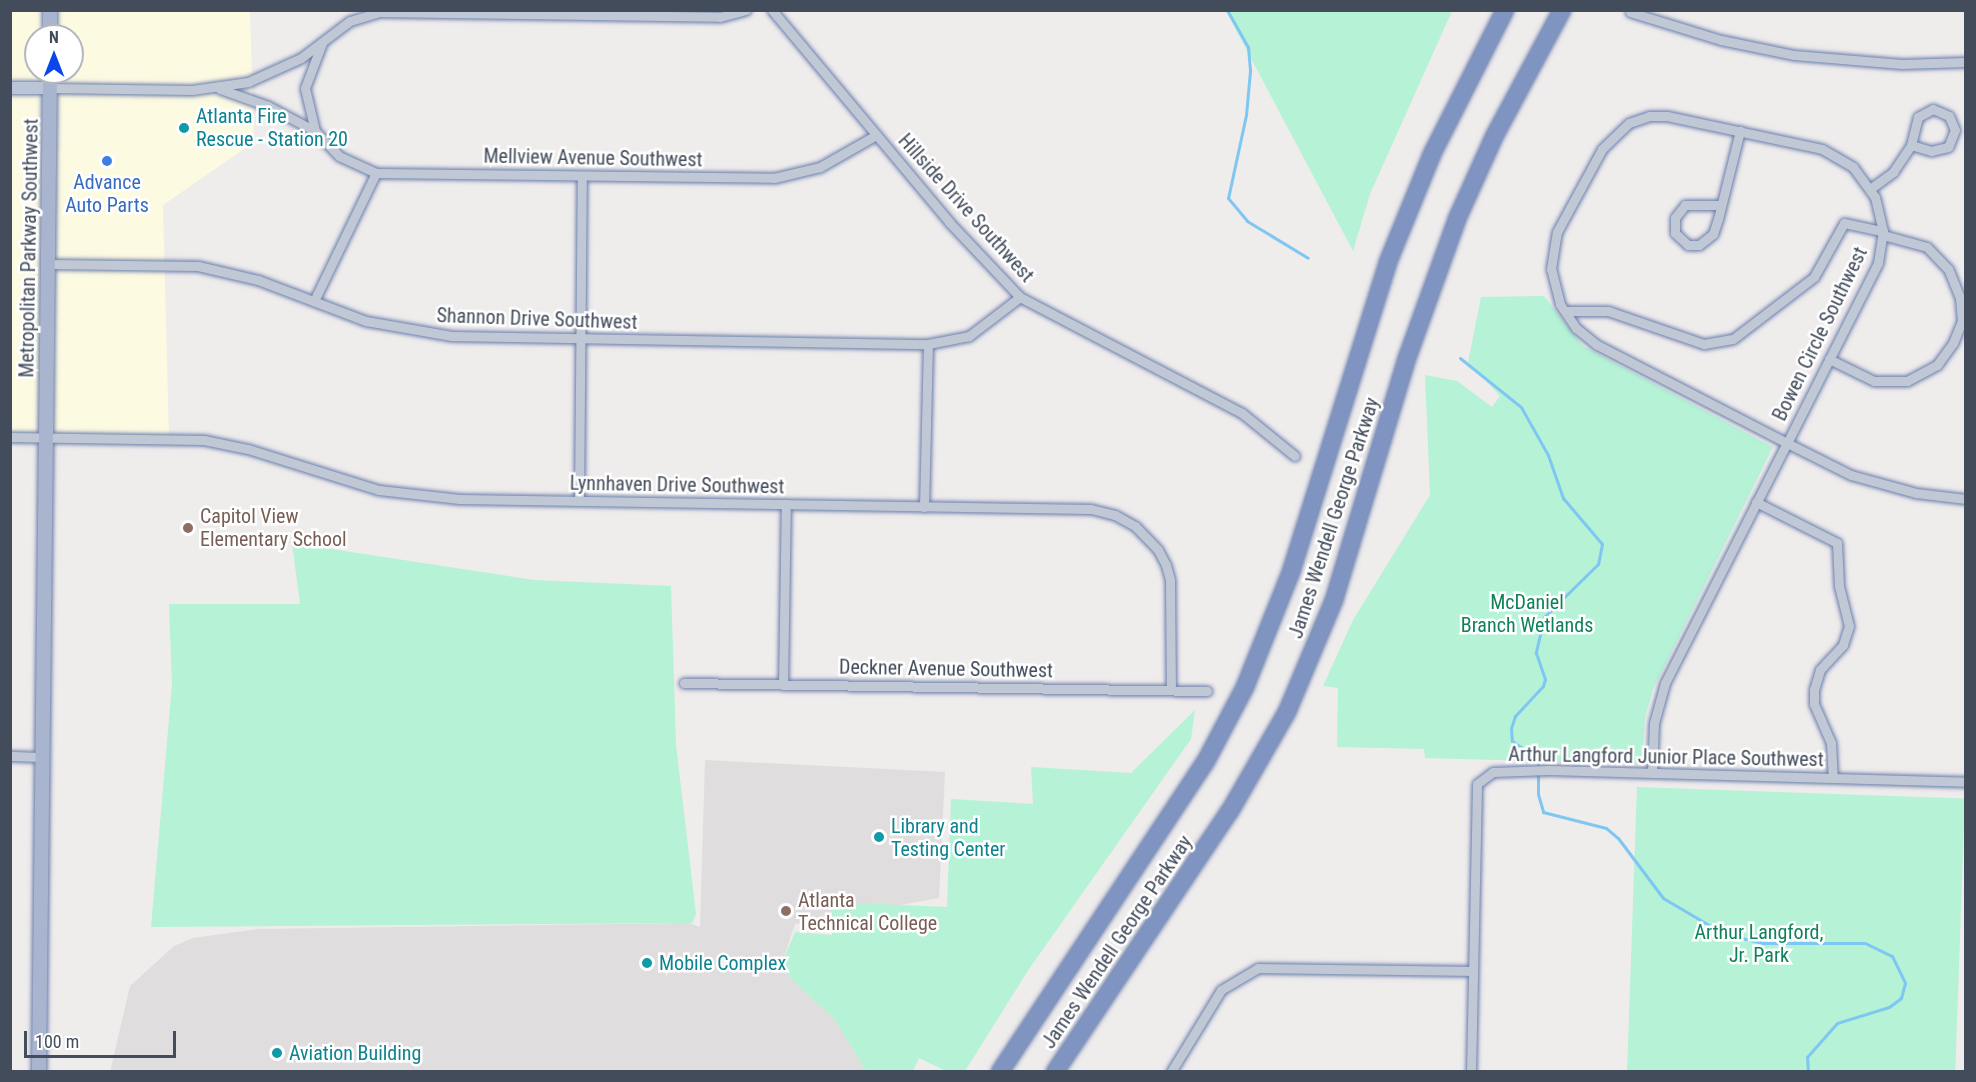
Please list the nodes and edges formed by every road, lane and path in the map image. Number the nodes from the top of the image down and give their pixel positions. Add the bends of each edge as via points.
1 (746, 10) edge
2 (772, 10) edge
3 (1497, 10) edge
4 (1505, 10) edge
5 (1562, 10) edge
6 (379, 11) edge
7 (1630, 12) dead end
8 (1656, 15) edge
9 (323, 41) junction
10 (1477, 61) junction
11 (1965, 62) edge
12 (50, 84) edge
13 (10, 88) edge
14 (50, 88) junction
15 (218, 88) junction
16 (315, 131) junction
17 (1740, 132) junction
18 (876, 135) junction
19 (1911, 146) junction
20 (375, 173) junction
21 (582, 177) junction
22 (1870, 189) junction
23 (1721, 205) junction
24 (1883, 233) junction
25 (49, 264) junction
26 (1020, 297) junction
27 (314, 301) junction
28 (1565, 311) junction
29 (580, 339) junction
30 (928, 344) junction
31 (1829, 359) junction
32 (10, 437) edge
33 (46, 437) junction
34 (1787, 443) junction
35 (1295, 456) dead end
36 (1965, 499) edge
37 (579, 501) junction
38 (1756, 502) junction
39 (786, 504) junction
40 (924, 507) junction
41 (684, 683) dead end
42 (783, 684) junction
43 (1171, 690) junction
44 (1207, 691) dead end
45 (10, 756) edge
46 (42, 757) junction
47 (1652, 773) junction
48 (1833, 777) junction
49 (1965, 782) edge
50 (1473, 971) junction
51 (39, 1071) edge
52 (1000, 1071) edge
53 (1055, 1071) edge
54 (1171, 1071) edge
55 (1472, 1071) edge

1 - 6 street via 720,17
2 - 18 street, Hillside Drive Southwest
3 - 10 highway
4 - 10 highway, James Wendell George Parkway
5 - 53 highway, James Wendell George Parkway via 1495,135 1457,219 1406,361 1334,600 1287,712 1230,811
6 - 9 street via 350,21
7 - 8 street
8 - 11 street via 1721,40 1794,55 1902,64
9 - 15 street via 276,72
9 - 16 street via 305,88
10 - 52 highway, James Wendell George Parkway via 1428,163 1388,262 1304,531 1258,661 1206,760
12 - 14 main road, Metropolitan Parkway Southwest
13 - 14 main road
14 - 15 street
14 - 25 main road, Metropolitan Parkway Southwest
15 - 16 street, Mellview Avenue Southwest via 268,106
16 - 20 street, Mellview Avenue Southwest via 339,156
17 - 22 street, Bowen Circle Southwest via 1821,149 1840,157
17 - 23 street
17 - 28 street, Bowen Circle Southwest via 1667,116 1629,123 1615,133 1579,186 1557,232 1551,269
18 - 21 street, Mellview Avenue Southwest via 820,166 774,178
18 - 26 street, Hillside Drive Southwest via 997,276
19 - 19 street via 1918,117 1925,111 1934,109 1949,116 1955,130 1948,147 1931,151
19 - 22 street via 1893,172
20 - 21 street, Mellview Avenue Southwest
20 - 27 street
21 - 29 street
22 - 24 street, Bowen Circle Southwest
23 - 23 street via 1709,241 1688,245 1675,233 1675,218 1685,205
24 - 28 street via 1844,223 1814,277 1732,339 1704,344 1608,311
24 - 31 street, Bowen Circle Southwest via 1878,263
24 - 31 street via 1927,247 1948,269 1960,298 1962,321 1953,343 1937,364 1907,381 1874,381
25 - 27 street, Shannon Drive Southwest via 198,266 258,280
25 - 33 main road, Metropolitan Parkway Southwest
26 - 30 street, Shannon Drive Southwest via 969,336
26 - 35 street, Hillside Drive Southwest via 1242,412
27 - 29 street, Shannon Drive Southwest via 366,321 417,333
28 - 34 street, Bowen Circle Southwest via 1576,328 1596,345
29 - 30 street, Shannon Drive Southwest
29 - 37 street
30 - 40 street
31 - 34 street, Bowen Circle Southwest
32 - 33 street, Lynnhaven Drive Southwest
33 - 37 street, Lynnhaven Drive Southwest via 204,440 248,449 391,492 459,499
33 - 46 main road, Metropolitan Parkway Southwest
34 - 36 street, Bowen Circle Southwest via 1851,475 1916,493
34 - 38 street, Bowen Circle Southwest
37 - 39 street, Lynnhaven Drive Southwest
38 - 47 street, Bowen Circle Southwest via 1665,683 1654,723
38 - 48 street via 1837,543 1839,586 1849,626 1844,645 1820,670 1814,690 1814,704 1831,743
39 - 40 street, Lynnhaven Drive Southwest
39 - 42 street
40 - 43 street, Lynnhaven Drive Southwest via 1090,509 1115,515 1136,526 1158,550 1170,580
41 - 42 street, Deckner Avenue Southwest
42 - 43 street, Deckner Avenue Southwest
43 - 44 street, Deckner Avenue Southwest
45 - 46 street
46 - 51 main road, Metropolitan Parkway Southwest
47 - 48 street, Arthur Langford Junior Place Southwest
47 - 50 street, Arthur Langford Junior Place Southwest via 1493,772 1477,784
48 - 49 street, Arthur Langford Junior Place Southwest
50 - 54 street via 1258,968 1221,990
50 - 55 street, Arthur Langford Junior Place Southwest

